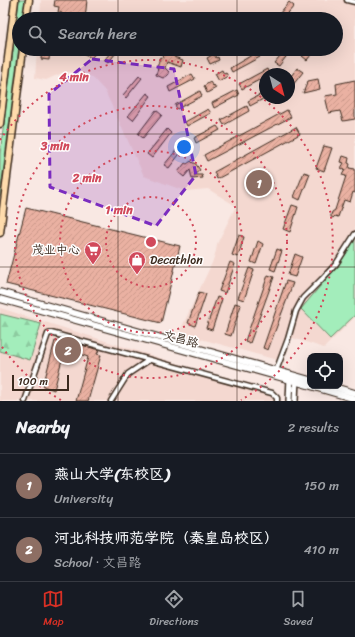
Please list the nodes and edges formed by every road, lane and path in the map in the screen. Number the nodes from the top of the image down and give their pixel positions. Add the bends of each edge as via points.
1 (15, 0) edge
2 (29, 0) edge
3 (348, 0) edge
4 (355, 2) edge
5 (14, 12) edge
6 (27, 12) edge
7 (12, 25) edge
8 (22, 56) edge
9 (0, 124) edge
10 (0, 233) edge
11 (355, 234) edge
12 (0, 292) edge
13 (0, 299) edge
14 (149, 360) junction
15 (276, 371) junction
16 (293, 378) junction
17 (307, 380) edge
18 (341, 389) edge
19 (355, 393) edge
20 (355, 400) edge
21 (25, 401) edge
22 (111, 401) edge
23 (277, 401) edge
24 (289, 401) edge
25 (295, 401) edge

1 - 5 highway
2 - 6 highway
3 - 4 street
7 - 9 highway
8 - 10 highway
11 - 15 street via 333,266 303,298 296,310
12 - 15 main road, 文昌路
13 - 16 main road, 文昌路
14 - 21 street via 51,333 48,334
14 - 22 street via 128,374
14 - 23 street via 272,393
15 - 16 main road, 文昌路
16 - 17 main road, 文昌路
16 - 20 main road, 文昌路
16 - 24 street
16 - 25 street
18 - 19 main road

